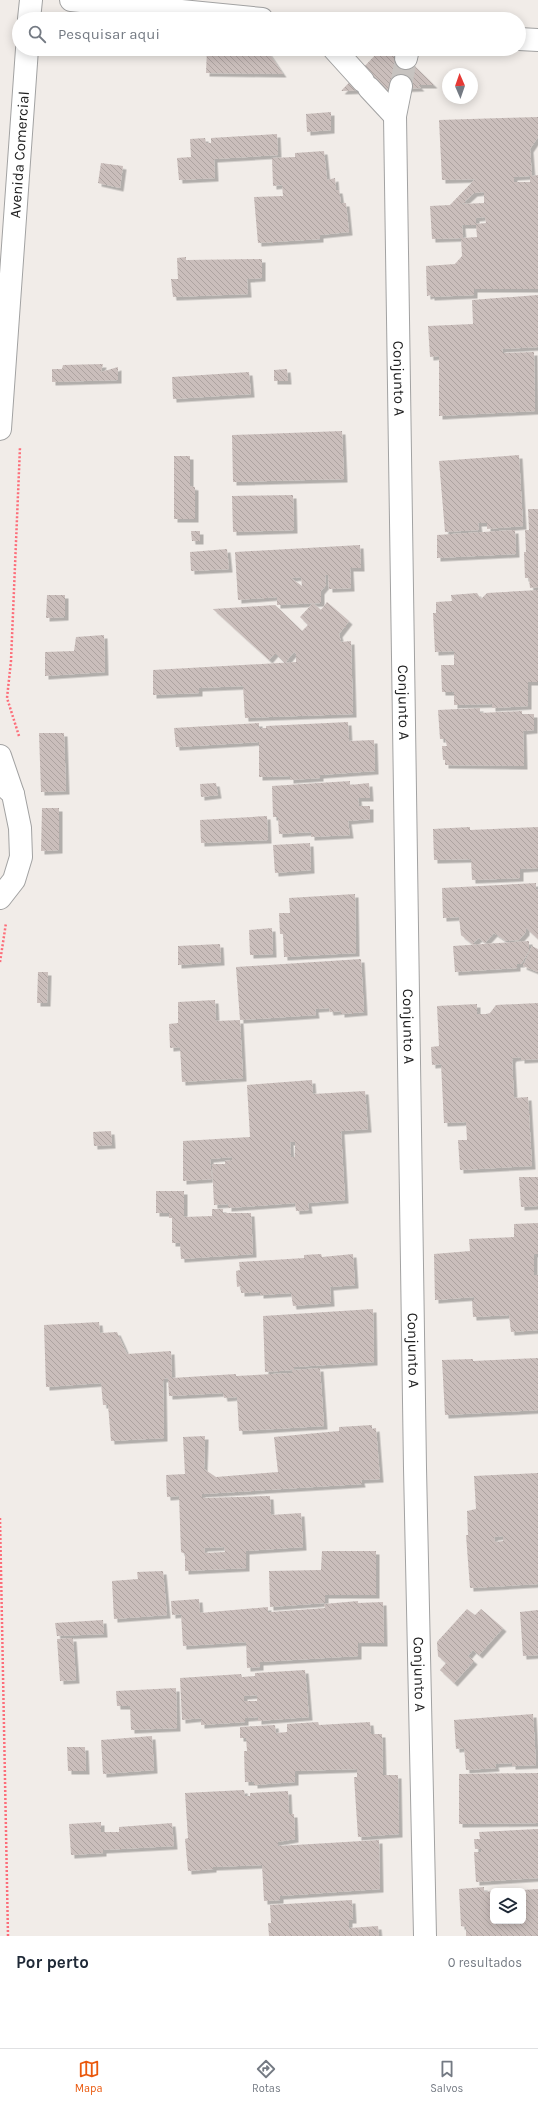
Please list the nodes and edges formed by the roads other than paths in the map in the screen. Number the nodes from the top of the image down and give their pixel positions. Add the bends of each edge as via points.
1 (31, 0) edge
2 (71, 0) edge
3 (30, 12) edge
4 (192, 12) edge
5 (526, 39) edge
6 (538, 40) edge
7 (26, 56) edge
8 (340, 56) edge
9 (401, 86) tunnel mouth
10 (395, 116) junction
11 (0, 428) edge
12 (0, 756) edge
13 (7, 788) edge
14 (0, 898) edge
15 (424, 1936) edge

1 - 3 street
2 - 4 street
5 - 6 street
7 - 11 street, Avenida Comercial
8 - 10 street
9 - 10 street, Conjunto A
10 - 15 street, Conjunto A
12 - 13 street
13 - 14 street via 20,828 21,857 14,880

